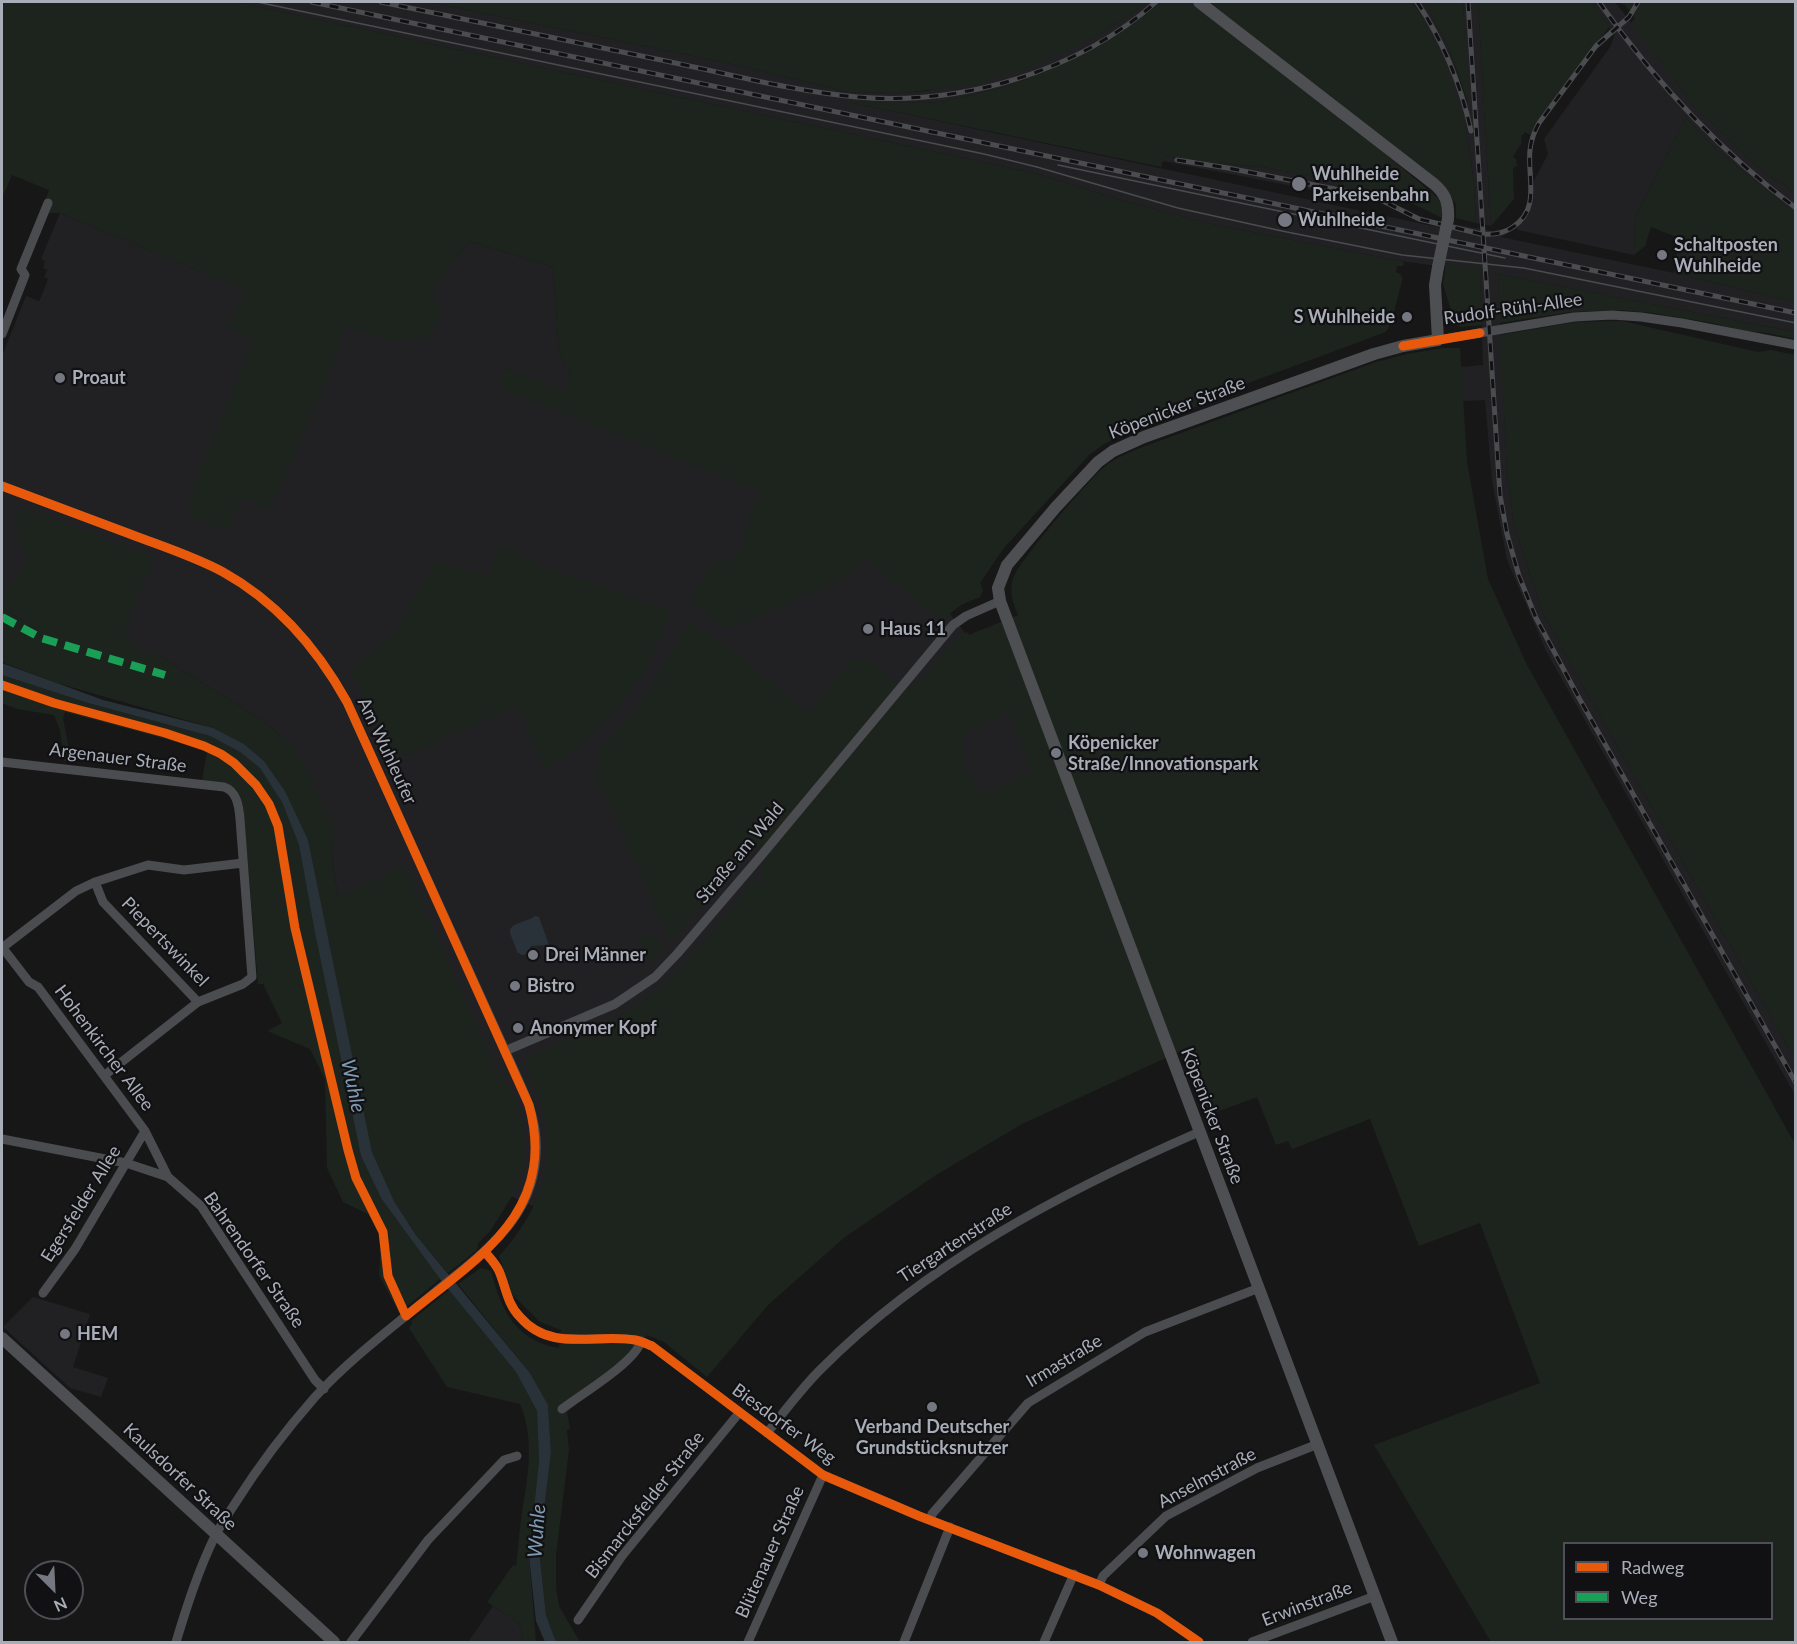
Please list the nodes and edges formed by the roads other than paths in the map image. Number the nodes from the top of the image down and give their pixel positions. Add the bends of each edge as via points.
1 (1199, 2) edge
2 (48, 203) dead end
3 (2, 334) edge
4 (1438, 340) junction
5 (1796, 345) edge
6 (2, 486) edge
7 (1000, 601) junction
8 (2, 762) edge
9 (230, 789) joint
10 (243, 863) junction
11 (95, 882) junction
12 (2, 947) edge
13 (198, 1002) junction
14 (505, 1051) junction
15 (105, 1075) junction
16 (145, 1131) junction
17 (1199, 1132) junction
18 (2, 1139) edge
19 (126, 1163) junction
20 (168, 1177) junction
21 (485, 1252) junction
22 (1259, 1288) junction
23 (43, 1293) dead end
24 (2, 1338) edge
25 (641, 1341) junction
26 (324, 1389) junction
27 (562, 1409) dead end
28 (739, 1413) junction
29 (767, 1433) junction
30 (1318, 1444) junction
31 (517, 1456) dead end
32 (823, 1475) junction
33 (930, 1520) junction
34 (950, 1527) junction
35 (216, 1535) junction
36 (1074, 1574) junction
37 (1099, 1585) junction
38 (1375, 1596) junction
39 (578, 1620) dead end
40 (176, 1642) edge
41 (334, 1642) edge
42 (351, 1642) edge
43 (748, 1642) edge
44 (904, 1642) edge
45 (1044, 1642) edge
46 (1199, 1642) edge
47 (1251, 1642) edge
48 (1392, 1642) edge

1 - 4 main road, Rudolf-Rühl-Allee, bridge via 1446,197 1448,219 1435,285
2 - 3 street via 21,269 25,275
4 - 5 street, Rudolf-Rühl-Allee via 1612,315 1682,323
4 - 7 main road, Köpenicker Straße via 1374,354 1113,451 1086,473 1006,565 998,588
6 - 14 street, Am Wuhleufer via 172,549 222,572 290,622 319,657 347,702
7 - 14 street, Straße am Wald via 957,622 655,977 615,1004
7 - 17 main road, Köpenicker Straße
8 - 9 street, Argenauer Straße
9 - 10 street, Piepertswinkel via 239,809
10 - 11 street, Piepertswinkel via 184,870 148,865
10 - 13 street, Piepertswinkel via 252,977
11 - 12 street, Piepertswinkel via 76,891
11 - 13 street, Piepertswinkel via 103,902
12 - 15 street, Hohenkircher Allee
13 - 15 street
14 - 21 street, Am Wuhleufer via 530,1105 536,1138 535,1165 524,1202 504,1233
15 - 16 street, Hohenkircher Allee
16 - 19 street, Egersfelder Allee
16 - 20 street, Hohenkircher Allee
17 - 22 main road, Köpenicker Straße
17 - 29 street, Tiergartenstraße via 1065,1195 968,1252 900,1299 818,1372
18 - 19 street, Bahrendorfer Straße
19 - 20 street, Bahrendorfer Straße
19 - 23 street, Egersfelder Allee via 75,1249
20 - 26 street, Bahrendorfer Straße via 201,1206
21 - 25 street, Biesdorfer Weg via 500,1273 508,1300 534,1330 567,1340
21 - 26 street, Am Wuhleufer via 355,1358
22 - 30 main road, Köpenicker Straße
22 - 33 street, Irmastraße via 1145,1332 1028,1402
24 - 35 main road, Kaulsdorfer Straße
25 - 27 street via 636,1353 620,1367
25 - 28 street, Biesdorfer Weg via 660,1351
26 - 35 street, Am Wuhleufer via 268,1454
28 - 29 street, Biesdorfer Weg
28 - 39 street, Bismarcksfelder Straße via 622,1556
29 - 32 street, Biesdorfer Weg
30 - 37 street, Anselmstraße via 1257,1468 1166,1516 1103,1576
30 - 38 main road, Köpenicker Straße
31 - 42 street via 504,1460 428,1540
32 - 33 street, Biesdorfer Weg
32 - 43 street, Blütenauer Straße
33 - 34 street, Biesdorfer Weg
34 - 36 street, Biesdorfer Weg
34 - 44 street
35 - 40 street, Am Wuhleufer via 195,1582
35 - 41 main road, Kaulsdorfer Straße
36 - 37 street, Biesdorfer Weg
36 - 45 street
37 - 46 street, Biesdorfer Weg via 1156,1613
38 - 47 street, Erwinstraße
38 - 48 main road, Köpenicker Straße

